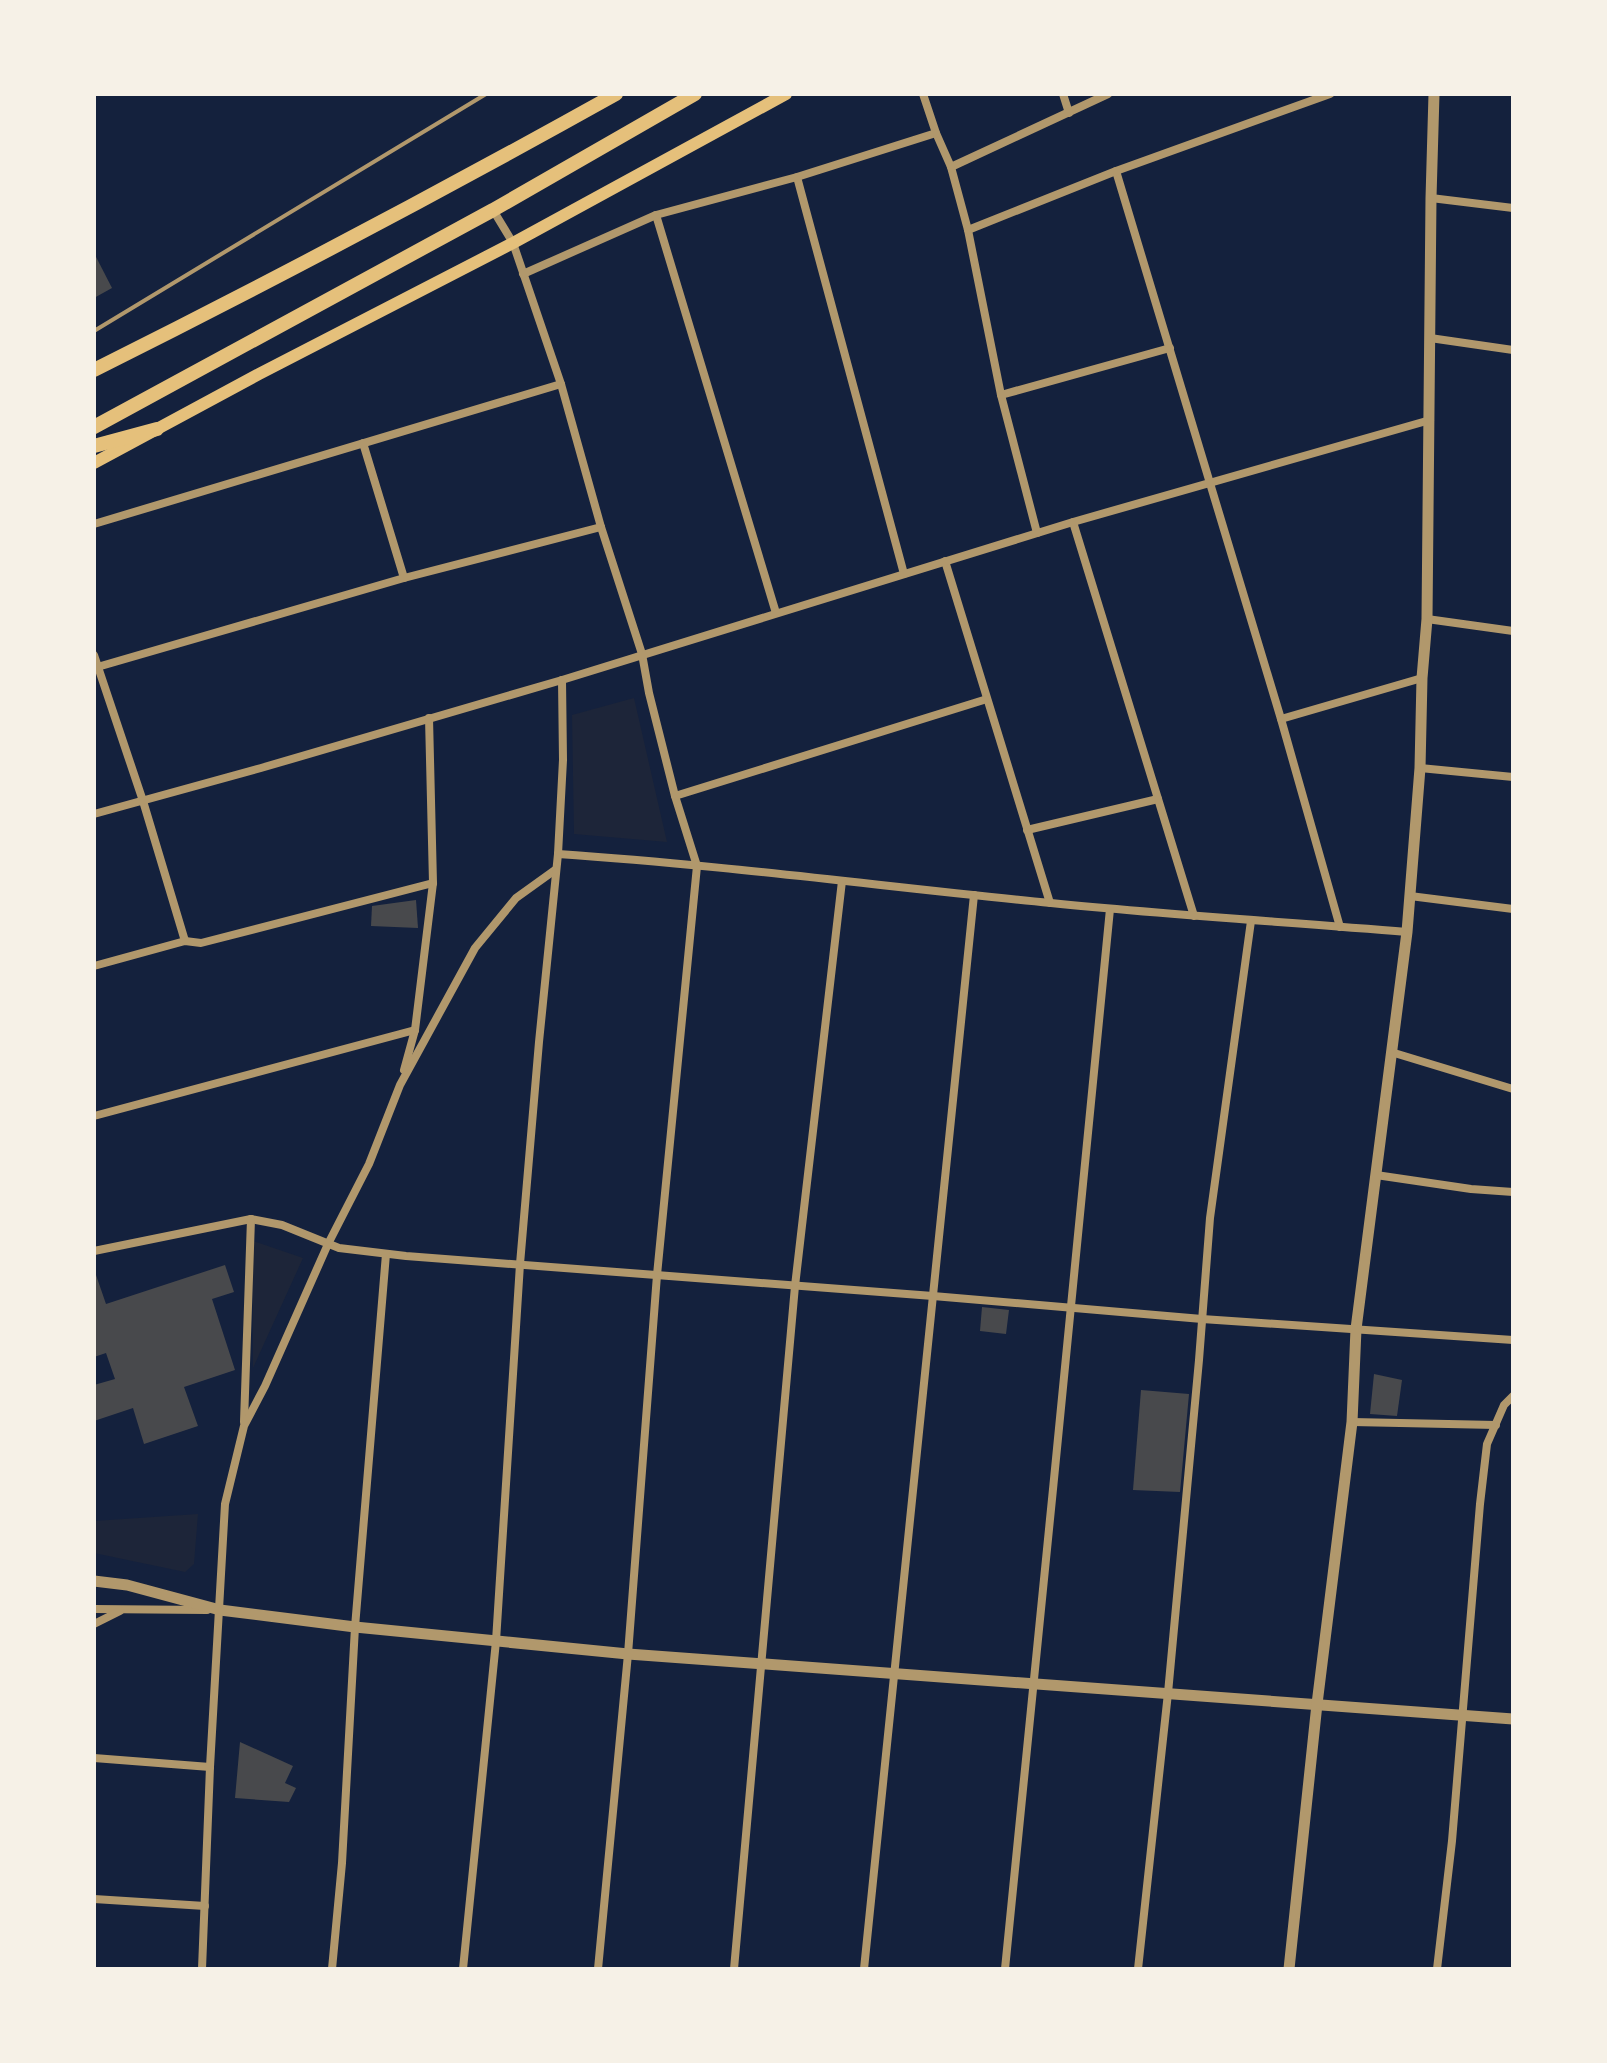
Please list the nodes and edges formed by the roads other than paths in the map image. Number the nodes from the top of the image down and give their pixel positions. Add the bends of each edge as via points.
1 (486, 94) edge
2 (616, 94) edge
3 (695, 94) edge
4 (786, 94) edge
5 (923, 94) edge
6 (1063, 94) edge
7 (1108, 94) edge
8 (1330, 94) edge
9 (1434, 94) edge
10 (1069, 113) junction
11 (936, 133) junction
12 (951, 167) junction
13 (1116, 171) junction
14 (797, 177) junction
15 (1431, 198) junction
16 (1513, 208) edge
17 (493, 210) junction
18 (656, 215) junction
19 (968, 230) junction
20 (513, 243) junction
21 (523, 274) junction
22 (94, 331) edge
23 (1430, 338) junction
24 (1170, 348) junction
25 (1513, 350) edge
26 (94, 370) edge
27 (561, 384) junction
28 (1001, 395) junction
29 (1430, 420) junction
30 (94, 427) edge
31 (157, 429) junction
32 (363, 443) junction
33 (94, 446) edge
34 (94, 463) edge
35 (1210, 483) junction
36 (1073, 522) junction
37 (94, 524) edge
38 (601, 527) junction
39 (1037, 533) junction
40 (945, 561) junction
41 (904, 574) junction
42 (404, 578) junction
43 (776, 613) junction
44 (1427, 619) junction
45 (1513, 631) edge
46 (642, 654) junction
47 (94, 655) edge
48 (96, 668) edge
49 (1422, 678) junction
50 (562, 680) junction
51 (987, 699) junction
52 (429, 718) junction
53 (1281, 719) junction
54 (1420, 768) junction
55 (1513, 777) edge
56 (675, 796) junction
57 (1158, 799) junction
58 (143, 801) junction
59 (94, 814) edge
60 (1027, 830) junction
61 (558, 854) junction
62 (697, 866) junction
63 (555, 870) junction
64 (842, 881) junction
65 (433, 883) junction
66 (974, 895) junction
67 (1410, 896) junction
68 (1050, 903) junction
69 (1110, 909) junction
70 (1513, 909) edge
71 (1194, 916) junction
72 (1251, 921) junction
73 (1340, 927) junction
74 (1407, 932) junction
75 (185, 941) junction
76 (94, 966) edge
77 (415, 1030) junction
78 (1391, 1052) junction
79 (400, 1085) junction
80 (1513, 1089) edge
81 (94, 1116) edge
82 (1376, 1175) junction
83 (1513, 1192) edge
84 (251, 1219) junction
85 (328, 1244) junction
86 (94, 1251) edge
87 (386, 1254) junction
88 (520, 1264) junction
89 (657, 1275) junction
90 (795, 1286) junction
91 (933, 1296) junction
92 (1069, 1308) junction
93 (1202, 1319) junction
94 (1356, 1329) junction
95 (1513, 1340) edge
96 (1513, 1396) edge
97 (1352, 1422) junction
98 (1496, 1425) junction
99 (244, 1426) junction
100 (94, 1581) edge
101 (94, 1609) edge
102 (124, 1609) junction
103 (220, 1610) junction
104 (94, 1624) edge
105 (355, 1627) junction
106 (496, 1641) junction
107 (628, 1654) junction
108 (761, 1663) junction
109 (894, 1673) junction
110 (1035, 1684) junction
111 (1168, 1693) junction
112 (1317, 1704) junction
113 (1462, 1715) junction
114 (1513, 1719) edge
115 (94, 1758) edge
116 (210, 1767) junction
117 (94, 1899) edge
118 (205, 1906) junction
119 (202, 1969) edge
120 (332, 1969) edge
121 (463, 1969) edge
122 (598, 1969) edge
123 (734, 1969) edge
124 (864, 1969) edge
125 (1005, 1969) edge
126 (1138, 1969) edge
127 (1289, 1969) edge
128 (1437, 1969) edge

1 - 22 lane
2 - 26 highway
3 - 17 highway
4 - 20 main road
5 - 11 street
6 - 10 street
7 - 10 street
8 - 13 street
9 - 15 street
10 - 12 street
11 - 12 street
11 - 14 street
12 - 19 street
13 - 19 street
13 - 24 street
14 - 18 street
14 - 41 street
15 - 16 street
15 - 23 street
17 - 20 street
17 - 30 highway
18 - 21 street
18 - 43 street
19 - 28 street
20 - 21 street
20 - 31 main road
21 - 27 street
23 - 25 street
23 - 29 street
24 - 28 street
24 - 35 street
27 - 32 street
27 - 38 street
28 - 39 street
29 - 35 street
29 - 44 street
31 - 33 highway
31 - 34 main road
32 - 37 street
32 - 42 street
35 - 36 street
35 - 53 street
36 - 39 street
36 - 57 street
38 - 42 street
38 - 46 street
39 - 40 street
40 - 41 street
40 - 51 street
41 - 43 street
42 - 48 street
43 - 46 street
44 - 45 street
44 - 49 street
46 - 50 street
46 - 56 street
47 - 48 street
48 - 58 street
49 - 53 street
49 - 54 street
50 - 52 street
50 - 61 street
51 - 56 street
51 - 60 street
52 - 58 street
52 - 65 street
53 - 73 street
54 - 55 street
54 - 67 street
56 - 62 street
57 - 60 street
57 - 71 street
58 - 59 street
58 - 75 street
60 - 68 street
61 - 62 street
61 - 63 street
62 - 64 street
62 - 89 street
63 - 79 street via 516,898 475,948
63 - 88 street
64 - 66 street
64 - 90 street
65 - 75 street via 201,943
65 - 77 street
66 - 68 street
66 - 91 street
67 - 70 street
67 - 74 street
68 - 69 street
69 - 71 street
69 - 92 street
71 - 72 street
72 - 73 street
72 - 93 street via 1210,1218
73 - 74 street
74 - 78 street
75 - 76 street
77 - 79 street
77 - 81 street
78 - 80 street
78 - 82 street
79 - 85 street via 369,1164
82 - 83 street
82 - 94 street
84 - 85 street
84 - 86 street
84 - 99 street
85 - 87 street
85 - 99 street
87 - 88 street
87 - 105 street
88 - 89 street
88 - 106 street
89 - 90 street
89 - 107 street
90 - 91 street
90 - 108 street
91 - 92 street
91 - 109 street
92 - 93 street
92 - 110 street
93 - 94 street
93 - 111 street
94 - 95 street
94 - 97 street
96 - 98 street
97 - 98 street
97 - 112 street
98 - 113 street via 1487,1444
99 - 103 street via 225,1504
100 - 103 street
101 - 102 street
102 - 103 street
102 - 104 street
103 - 105 street
103 - 116 street
105 - 106 street
105 - 120 street
106 - 107 street
106 - 121 street
107 - 108 street
107 - 122 street
108 - 109 street
108 - 123 street
109 - 110 street
109 - 124 street
110 - 111 street
110 - 125 street
111 - 112 street
111 - 126 street
112 - 113 street
112 - 127 street
113 - 114 street
113 - 128 street
115 - 116 street
116 - 118 street
117 - 118 street
118 - 119 street

